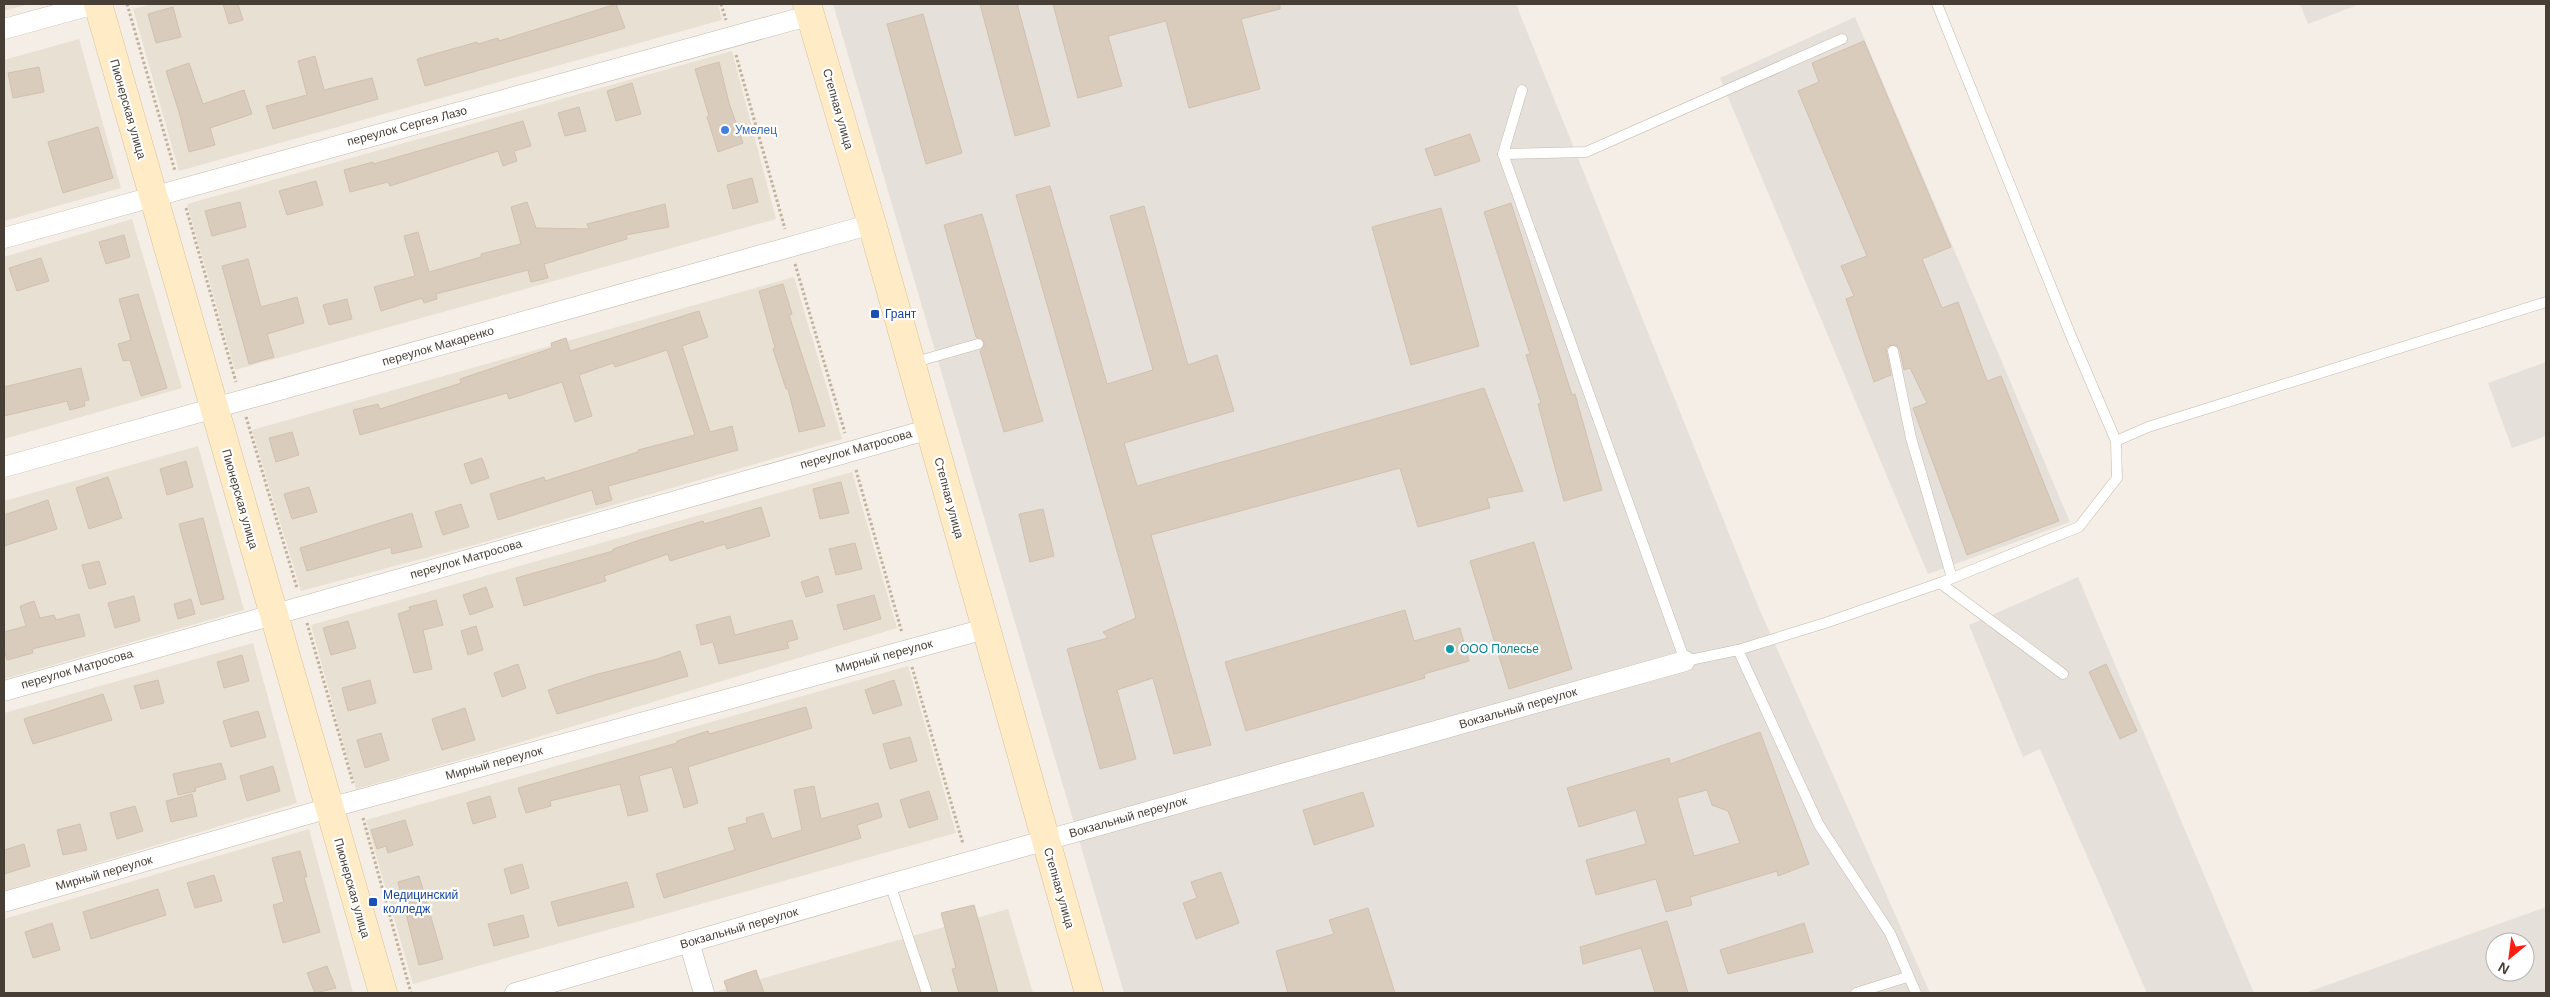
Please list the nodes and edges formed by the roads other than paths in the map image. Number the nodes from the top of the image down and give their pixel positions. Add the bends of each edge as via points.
1 (97, 4) edge
2 (1937, 4) edge
3 (809, 10) edge
4 (4, 30) edge
5 (1842, 39) dead end
6 (1522, 90) dead end
7 (1503, 154) junction
8 (153, 195) junction
9 (872, 224) junction
10 (4, 238) edge
11 (2546, 302) edge
12 (978, 344) dead end
13 (1893, 351) dead end
14 (911, 363) junction
15 (215, 408) junction
16 (930, 428) junction
17 (2116, 441) junction
18 (4, 467) edge
19 (1952, 578) junction
20 (1940, 583) junction
21 (272, 613) junction
22 (985, 629) junction
23 (1738, 650) junction
24 (1685, 661) junction
25 (2063, 674) dead end
26 (4, 690) edge
27 (329, 808) junction
28 (1046, 840) junction
29 (890, 884) junction
30 (4, 902) edge
31 (689, 942) junction
32 (1907, 976) junction
33 (383, 993) edge
34 (515, 993) edge
35 (704, 993) edge
36 (927, 993) edge
37 (1089, 993) edge
38 (1856, 993) edge
39 (1916, 993) edge

1 - 4 street
1 - 8 street, Пионерская улица
2 - 17 lane via 2070,336
3 - 8 street, переулок Сергея Лазо
3 - 9 street, Степная улица
5 - 7 lane via 1586,152
6 - 7 lane
7 - 24 lane
8 - 10 street, переулок Сергея Лазо
8 - 15 street, Пионерская улица
9 - 14 street, Степная улица
9 - 15 street, переулок Макаренко
11 - 17 lane via 2148,427
12 - 14 lane
13 - 19 lane via 1911,438
14 - 16 street, Степная улица
15 - 18 street, переулок Макаренко
15 - 21 street, Пионерская улица
16 - 21 street, переулок Матросова
16 - 22 street, Степная улица
17 - 19 lane via 2117,478 2079,527
19 - 20 lane
20 - 23 lane
20 - 25 lane
21 - 26 street, переулок Матросова
21 - 27 street, Пионерская улица
22 - 27 street, Мирный переулок
22 - 28 street, Степная улица
23 - 24 lane
23 - 32 lane via 1819,825 1890,933
24 - 28 street, Вокзальный переулок
27 - 30 street, Мирный переулок
27 - 33 street, Пионерская улица
28 - 29 street, Вокзальный переулок
28 - 37 street, Степная улица
29 - 31 street, Вокзальный переулок
29 - 36 lane
31 - 34 street, Вокзальный переулок
31 - 35 street
32 - 38 lane
32 - 39 lane

